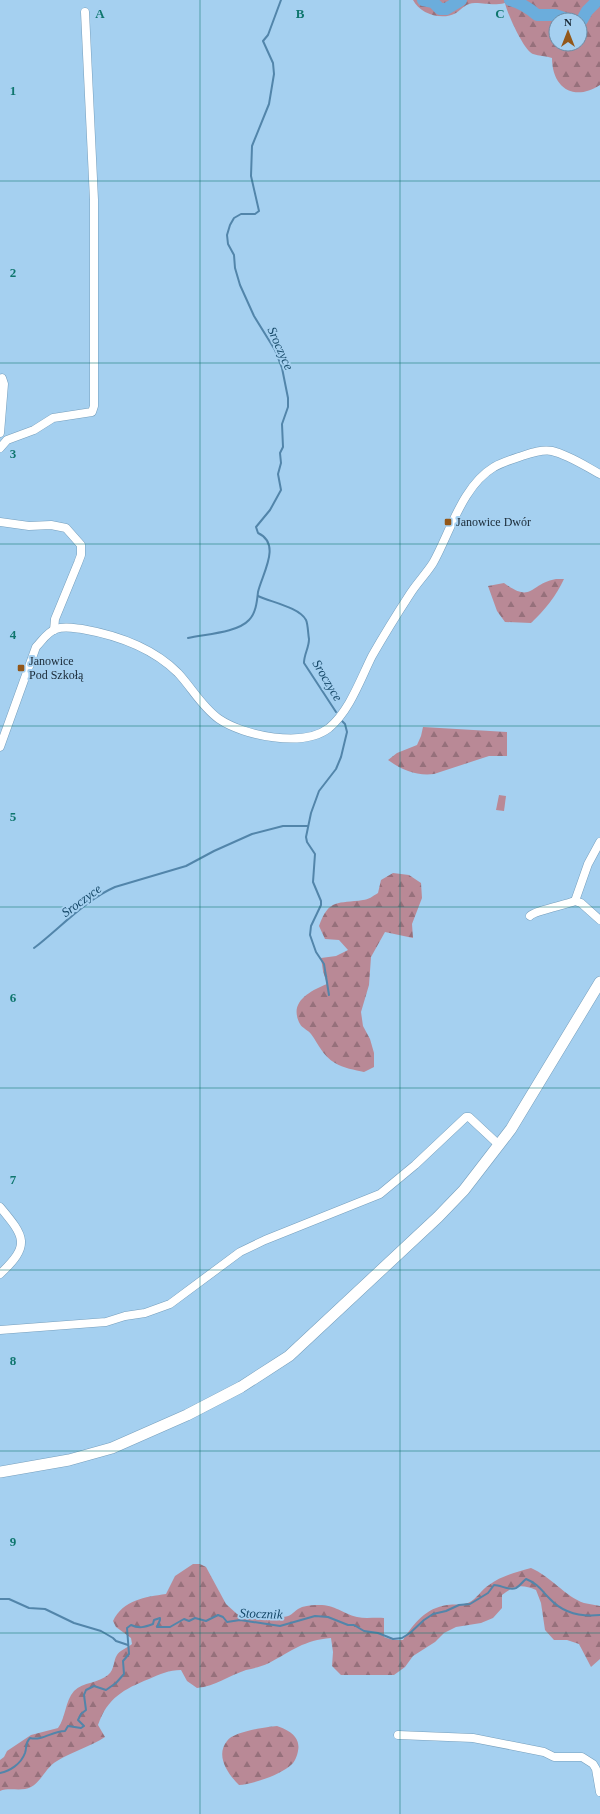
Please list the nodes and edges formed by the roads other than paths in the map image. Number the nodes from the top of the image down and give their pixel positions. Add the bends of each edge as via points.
1 (85, 12) dead end
2 (2, 378) dead end
3 (0, 433) edge
4 (0, 448) edge
5 (600, 474) edge
6 (0, 522) edge
7 (54, 630) junction
8 (0, 747) edge
9 (600, 842) edge
10 (575, 901) junction
11 (530, 916) dead end
12 (600, 920) edge
13 (600, 982) edge
14 (499, 1145) junction
15 (0, 1207) edge
16 (0, 1274) edge
17 (0, 1330) edge
18 (0, 1472) edge
19 (398, 1735) dead end
20 (600, 1792) edge

1 - 4 street via 94,200 94,406 92,412 53,418 34,430 7,440
2 - 3 street via 4,384
5 - 7 street via 569,457 549,450 503,462 492,468 472,488 462,503 432,565 407,599 373,655 343,712 327,729 311,736 293,739 242,730 219,718 177,673 146,650 114,636 65,627
6 - 7 street via 66,528 81,545 81,554 55,619
7 - 8 street via 36,647
9 - 10 street via 588,864
10 - 11 street
10 - 12 street
13 - 14 street
14 - 17 street via 466,1117 380,1194 240,1252 170,1304 106,1322
14 - 18 street via 464,1190 438,1217 304,1342 271,1369 187,1415 112,1448 69,1460
15 - 16 street via 21,1237 22,1245 19,1255
19 - 20 street via 473,1738 544,1752 554,1757 582,1757 596,1769

